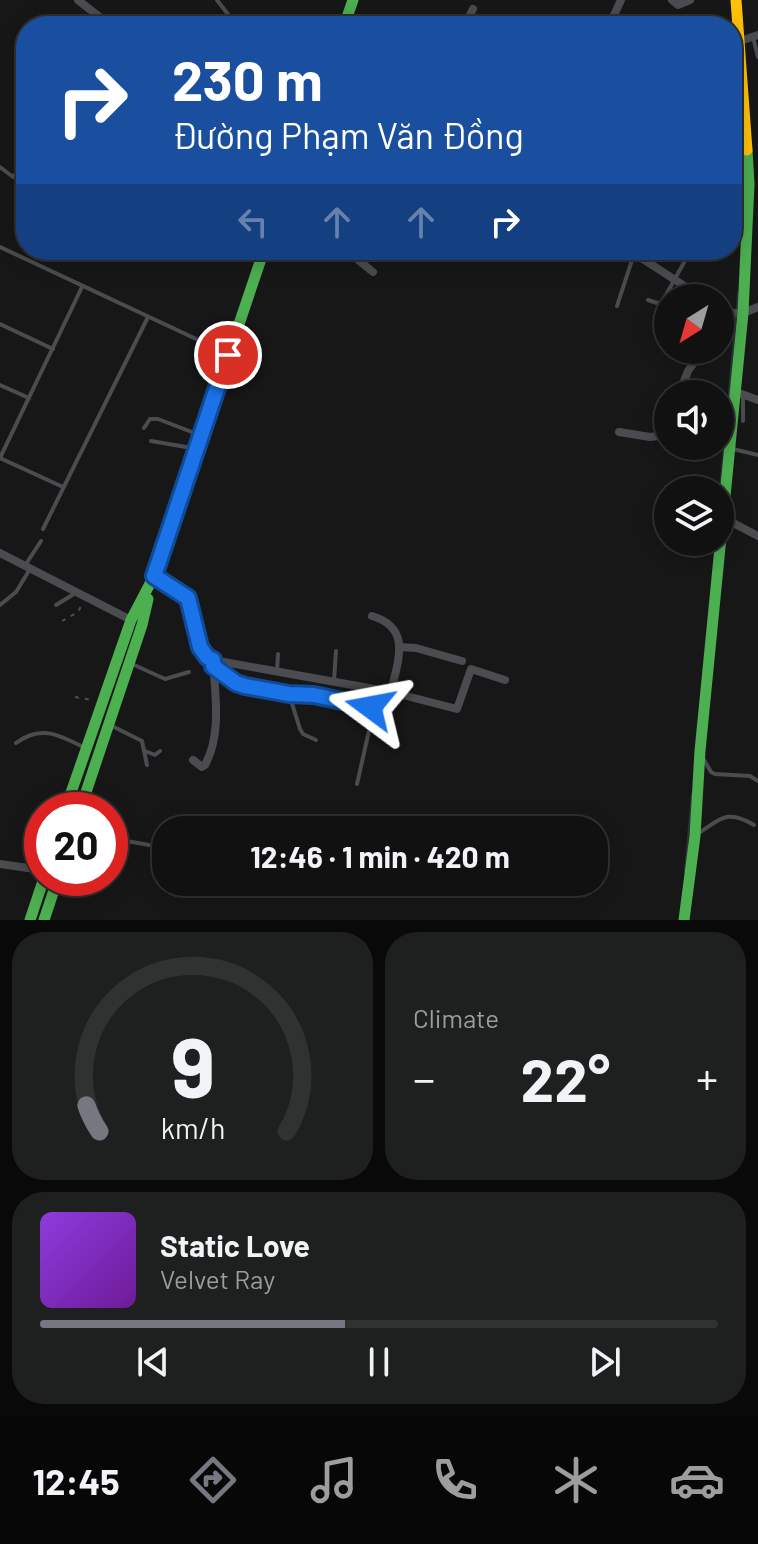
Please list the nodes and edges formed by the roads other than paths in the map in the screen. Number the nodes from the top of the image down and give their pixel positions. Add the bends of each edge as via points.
1 (78, 0) edge
2 (217, 0) edge
3 (672, 0) edge
4 (690, 0) edge
5 (473, 9) dead end
6 (98, 16) edge
7 (229, 16) edge
8 (469, 16) edge
9 (756, 36) edge
10 (758, 57) edge
11 (742, 73) edge
12 (0, 167) edge
13 (16, 173) edge
14 (742, 240) edge
15 (28, 260) edge
16 (261, 260) edge
17 (358, 260) edge
18 (630, 260) edge
19 (644, 260) edge
20 (685, 260) edge
21 (740, 260) edge
22 (373, 272) dead end
23 (674, 280) junction
24 (680, 284) edge
25 (83, 286) junction
26 (648, 300) dead end
27 (734, 304) edge
28 (617, 306) dead end
29 (758, 307) edge
30 (734, 312) edge
31 (148, 317) junction
32 (0, 324) edge
33 (734, 326) edge
34 (53, 349) junction
35 (228, 355) junction
36 (688, 364) edge
37 (691, 366) joint
38 (685, 380) edge
39 (0, 385) edge
40 (739, 393) junction
41 (757, 397) edge
42 (29, 398) junction
43 (743, 421) dead end
44 (734, 424) edge
45 (144, 428) dead end
46 (619, 432) dead end
47 (200, 434) junction
48 (654, 437) edge
49 (151, 441) dead end
50 (195, 449) junction
51 (734, 450) edge
52 (758, 455) edge
53 (0, 458) edge
54 (63, 487) junction
55 (734, 523) edge
56 (43, 529) dead end
57 (758, 536) edge
58 (41, 541) dead end
59 (0, 553) edge
60 (720, 556) edge
61 (27, 568) junction
62 (153, 579) junction
63 (75, 593) junction
64 (0, 605) edge
65 (56, 605) dead end
66 (372, 616) dead end
67 (131, 620) junction
68 (399, 647) junction
69 (336, 651) dead end
70 (278, 654) dead end
71 (462, 661) dead end
72 (129, 663) junction
73 (213, 663) junction
74 (277, 671) junction
75 (189, 672) dead end
76 (505, 680) dead end
77 (334, 682) junction
78 (391, 692) junction
79 (289, 694) junction
80 (109, 725) junction
81 (316, 740) dead end
82 (16, 743) dead end
83 (86, 748) junction
84 (145, 751) junction
85 (160, 751) dead end
86 (700, 751) junction
87 (193, 760) dead end
88 (147, 765) dead end
89 (758, 781) edge
90 (357, 784) dead end
91 (71, 792) edge
92 (86, 792) edge
93 (754, 825) dead end
94 (695, 836) junction
95 (128, 841) edge
96 (149, 845) dead end
97 (0, 864) edge
98 (24, 867) edge
99 (38, 896) edge
100 (52, 896) edge
101 (30, 920) edge
102 (44, 920) edge
103 (684, 920) edge

1 - 6 street
2 - 7 lane
3 - 4 street via 678,5
5 - 8 street
9 - 10 lane
11 - 14 main road via 749,184
12 - 13 lane via 13,177
15 - 25 lane
16 - 35 main road
17 - 22 street
18 - 28 lane
19 - 23 street
20 - 23 lane
21 - 27 main road
23 - 24 street
23 - 26 lane via 662,302
25 - 31 lane
25 - 34 lane
29 - 30 street
31 - 35 lane
31 - 54 lane
32 - 34 lane
33 - 40 main road
34 - 42 lane
35 - 47 main road
36 - 37 lane
37 - 38 street
39 - 42 lane
40 - 41 street
40 - 43 lane
40 - 44 main road
42 - 53 lane
45 - 47 lane via 150,419 158,419
46 - 48 street
47 - 50 main road
49 - 50 lane
50 - 62 main road
51 - 52 lane
53 - 54 lane
54 - 56 lane
55 - 57 street
58 - 61 lane
59 - 61 street
60 - 86 main road
61 - 63 street
61 - 64 lane via 16,592
62 - 67 main road
62 - 72 main road
62 - 73 street via 188,598 200,647
63 - 65 lane
63 - 67 street
66 - 68 street via 394,628
67 - 83 main road
68 - 71 street
68 - 78 street
69 - 77 lane
70 - 74 lane
72 - 75 lane via 165,679
72 - 80 main road
73 - 74 street
73 - 79 lane via 236,683
73 - 87 street via 214,740 205,765
74 - 77 street
76 - 78 street via 471,669 457,709
77 - 78 street
79 - 81 lane via 300,729
79 - 90 lane via 372,709
80 - 84 lane via 138,737
80 - 92 main road
82 - 83 lane via 38,732
83 - 91 main road
84 - 85 lane
84 - 88 lane
86 - 89 lane via 711,772
86 - 94 main road
93 - 94 lane via 726,816
94 - 103 main road
95 - 96 lane
97 - 98 street
99 - 101 main road
100 - 102 main road

